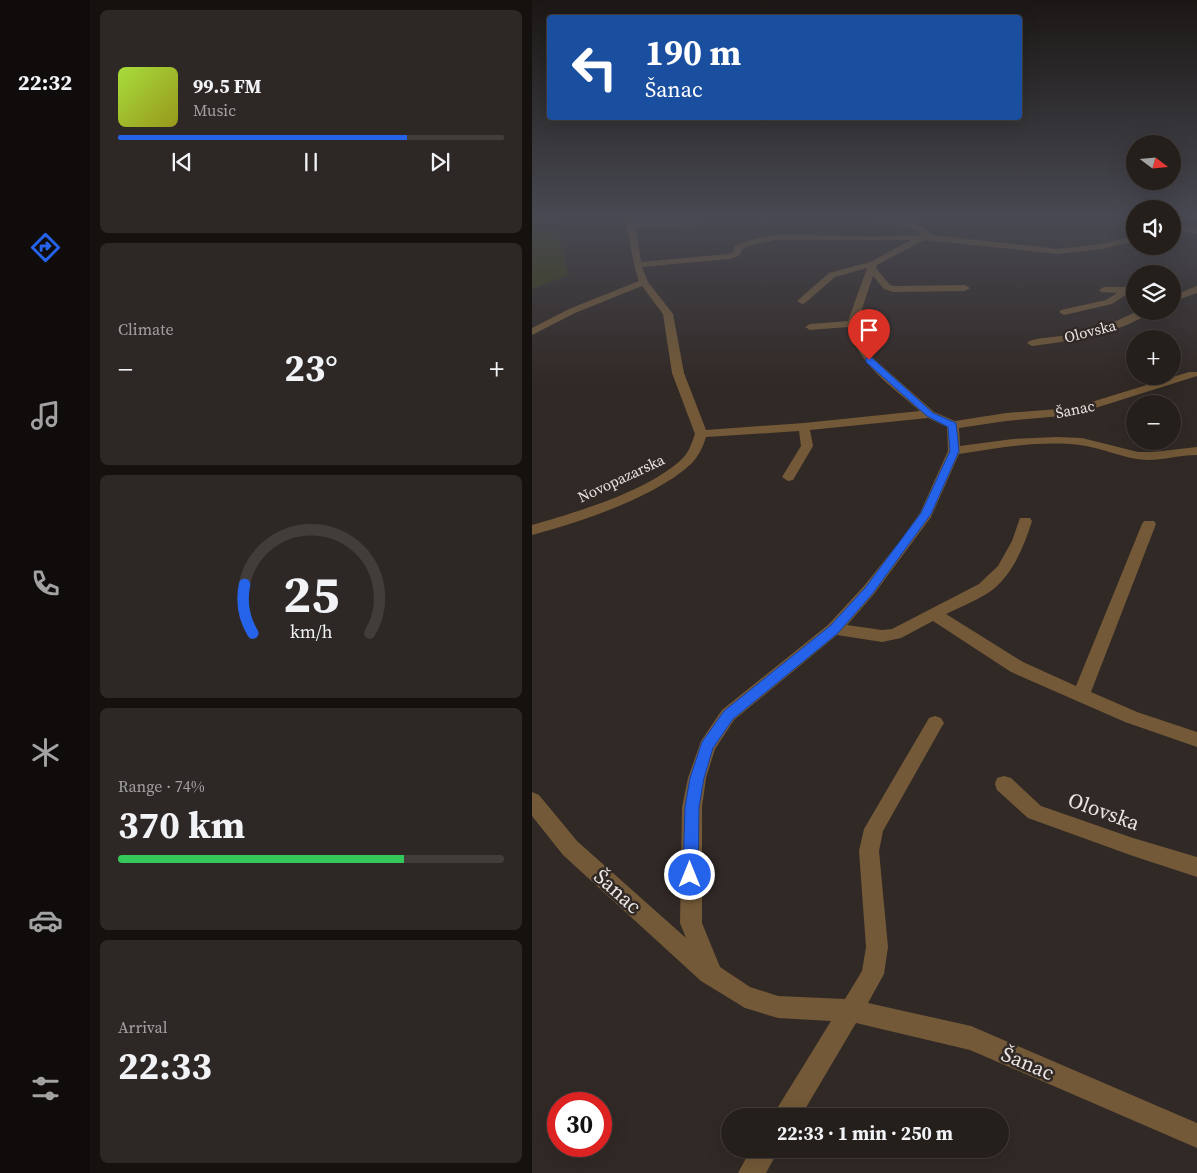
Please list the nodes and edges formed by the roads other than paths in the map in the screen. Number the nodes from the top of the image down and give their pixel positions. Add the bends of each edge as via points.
1 (640, 273) edge
2 (844, 273) edge
3 (871, 273) edge
4 (877, 273) edge
5 (644, 282) junction
6 (966, 288) dead end
7 (1181, 289) edge
8 (1104, 290) dead end
9 (1126, 290) edge
10 (1126, 293) edge
11 (1181, 295) edge
12 (802, 301) dead end
13 (1064, 312) dead end
14 (1129, 320) edge
15 (852, 324) junction
16 (810, 327) dead end
17 (532, 332) edge
18 (1032, 343) dead end
19 (1193, 374) dead end
20 (930, 414) junction
21 (953, 425) junction
22 (804, 427) junction
23 (701, 434) junction
24 (954, 451) junction
25 (1196, 451) edge
26 (788, 477) dead end
27 (1025, 521) dead end
28 (1149, 524) dead end
29 (532, 530) edge
30 (933, 613) junction
31 (834, 629) junction
32 (1081, 695) junction
33 (935, 723) dead end
34 (1196, 740) edge
35 (1004, 784) dead end
36 (532, 801) edge
37 (1196, 867) edge
38 (712, 975) junction
39 (852, 1011) junction
40 (791, 1108) edge
41 (1196, 1136) edge
42 (760, 1158) edge
43 (751, 1173) edge

1 - 5 street
2 - 12 street via 832,275
3 - 15 street
4 - 6 street via 892,289
5 - 17 street via 572,311
5 - 23 street via 668,314 678,373
7 - 11 street via 1196,289
8 - 9 street, Olovska
10 - 13 street, Olovska via 1109,302
14 - 18 street, Olovska via 1066,338
15 - 16 street
15 - 20 street via 859,345 869,360
19 - 21 street, Šanac via 1073,411
20 - 21 street
20 - 22 street
21 - 24 street
22 - 23 street
22 - 26 street via 807,446
23 - 29 street, Novopazarska via 688,460 672,472 599,507
24 - 25 street via 1009,443 1072,441 1135,455
24 - 31 street via 926,514 869,590
27 - 30 street via 1019,541 1003,569 984,588
28 - 32 street
30 - 31 street via 895,634 882,636
30 - 32 street via 1017,667
31 - 38 street via 728,715 707,746 692,807 691,924
32 - 34 street
33 - 39 street via 874,829 869,851 877,947 873,974
35 - 37 street, Olovska via 1035,812
36 - 38 street, Šanac via 570,848
38 - 39 street, Šanac via 745,997 778,1007
39 - 40 street
39 - 41 street, Šanac via 971,1038
42 - 43 street

